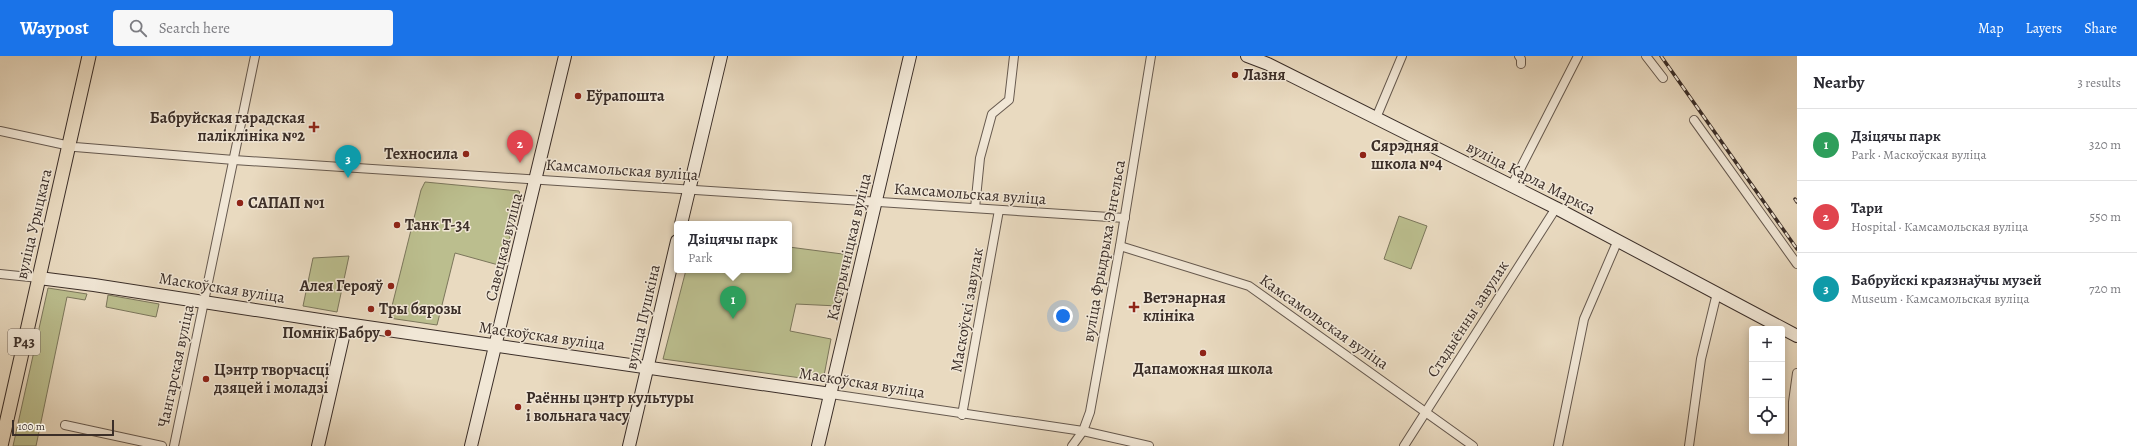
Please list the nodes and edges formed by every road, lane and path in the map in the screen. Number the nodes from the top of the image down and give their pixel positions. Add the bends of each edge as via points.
1 (89, 56) edge
2 (255, 56) edge
3 (565, 56) edge
4 (721, 56) edge
5 (910, 56) edge
6 (1014, 56) edge
7 (1151, 56) edge
8 (1247, 56) edge
9 (1402, 56) edge
10 (1519, 56) edge
11 (1578, 56) edge
12 (1646, 56) edge
13 (1521, 64) dead end
14 (1663, 78) dead end
15 (1376, 118) junction
16 (1694, 120) dead end
17 (0, 131) edge
18 (69, 146) junction
19 (234, 160) junction
20 (537, 179) junction
21 (1512, 185) junction
22 (689, 189) junction
23 (876, 202) junction
24 (975, 208) junction
25 (1556, 208) junction
26 (999, 210) junction
27 (1125, 218) junction
28 (682, 221) edge
29 (1618, 240) junction
30 (1120, 246) junction
31 (674, 255) edge
32 (1797, 264) edge
33 (0, 274) edge
34 (39, 278) junction
35 (1717, 293) junction
36 (204, 301) junction
37 (346, 324) junction
38 (1797, 336) edge
39 (496, 345) junction
40 (647, 368) junction
41 (1797, 373) edge
42 (831, 394) junction
43 (1426, 411) junction
44 (4, 415) edge
45 (962, 415) junction
46 (65, 425) dead end
47 (1083, 431) junction
48 (1, 446) edge
49 (162, 446) edge
50 (174, 446) edge
51 (318, 446) edge
52 (471, 446) edge
53 (629, 446) edge
54 (818, 446) edge
55 (1072, 446) edge
56 (1149, 446) edge
57 (1404, 446) edge
58 (1473, 446) edge
59 (1558, 446) edge
60 (1689, 446) edge
61 (1793, 446) edge

1 - 18 main road, вуліца Урыцкага / Р43
2 - 19 street, Чангарская вуліца
3 - 20 main road, Савецкая вуліца
4 - 22 main road
5 - 23 main road, Кастрычніцкая вуліца
6 - 24 street via 1009,100 992,114 980,158
7 - 27 street, вуліца Фрыдрыха Энгельса
8 - 15 main road, вуліца Карла Маркса
9 - 15 street
10 - 13 street
11 - 21 street
12 - 14 street
15 - 21 main road, вуліца Карла Маркса
16 - 32 street via 1712,141
17 - 18 street, Камсамольская вуліца
18 - 19 street, Камсамольская вуліца
18 - 34 main road, вуліца Урыцкага / Р43
19 - 20 street, Камсамольская вуліца
19 - 36 street, Чангарская вуліца
20 - 22 street, Камсамольская вуліца
20 - 39 main road, Савецкая вуліца
21 - 25 main road, вуліца Карла Маркса
22 - 23 street, Камсамольская вуліца
22 - 28 main road
23 - 24 street, Камсамольская вуліца
23 - 42 main road, Кастрычніцкая вуліца
24 - 26 street, Камсамольская вуліца
25 - 29 main road, вуліца Карла Маркса
25 - 43 street, Стадыённы завулак
26 - 27 street, Камсамольская вуліца
26 - 45 street, Маскоўскі завулак
27 - 30 street, вуліца Фрыдрыха Энгельса
29 - 35 main road, вуліца Карла Маркса
29 - 59 street via 1584,318
30 - 43 street, Камсамольская вуліца via 1249,286
30 - 47 street, вуліца Фрыдрыха Энгельса via 1090,412
31 - 40 main road, вуліца Пушкіна
33 - 34 street, Маскоўская вуліца
34 - 36 main road, Маскоўская вуліца
34 - 44 main road, вуліца Урыцкага / Р43
35 - 38 main road, вуліца Карла Маркса
35 - 60 street via 1701,359
36 - 37 main road, Маскоўская вуліца
36 - 50 street, Чангарская вуліца
37 - 39 main road, Маскоўская вуліца
37 - 51 main road
39 - 40 main road, Маскоўская вуліца
39 - 52 main road, Савецкая вуліца
40 - 42 main road, Маскоўская вуліца
40 - 53 main road, вуліца Пушкіна
41 - 61 street via 1793,402
42 - 45 street, Маскоўская вуліца
42 - 54 main road, Кастрычніцкая вуліца
43 - 57 street, Стадыённы завулак
43 - 58 street, Камсамольская вуліца
44 - 48 main road, вуліца Урыцкага / Р43
45 - 47 street, Маскоўская вуліца
46 - 49 street
47 - 55 street, вуліца Фрыдрыха Энгельса
47 - 56 street, Маскоўская вуліца

